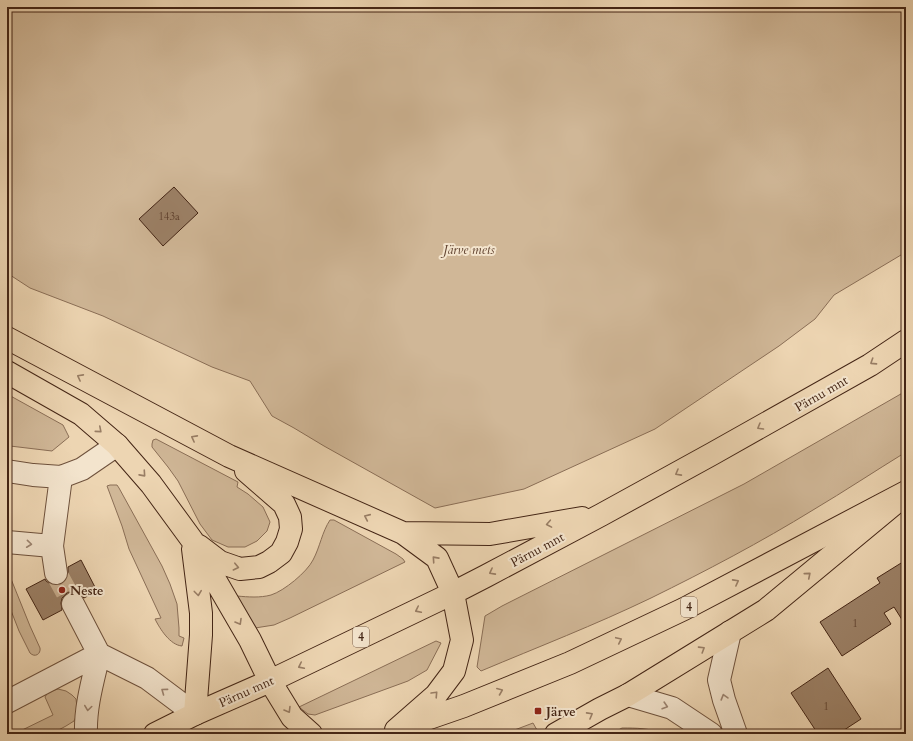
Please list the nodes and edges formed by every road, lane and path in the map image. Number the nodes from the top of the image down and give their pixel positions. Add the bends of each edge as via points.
1 (7, 338) edge
2 (906, 341) edge
3 (7, 372) edge
4 (117, 445) junction
5 (229, 456) junction
6 (7, 471) edge
7 (61, 477) junction
8 (906, 493) edge
9 (601, 515) junction
10 (402, 533) junction
11 (192, 540) junction
12 (7, 542) edge
13 (52, 546) junction
14 (56, 573) tunnel mouth
15 (453, 593) junction
16 (73, 604) tunnel mouth
17 (730, 632) junction
18 (99, 654) junction
19 (270, 681) junction
20 (628, 695) junction
21 (7, 702) edge
22 (195, 714) junction
23 (389, 732) edge
24 (86, 734) edge
25 (155, 734) edge
26 (311, 734) edge
27 (556, 734) edge
28 (711, 734) edge
29 (736, 734) edge

5 -> 1 main road
2 -> 9 main road, Pärnu mnt / 4 via 863,369
3 -> 4 main road via 80,414
4 - 7 street via 82,469
4 -> 11 main road via 151,484
10 -> 5 main road
11 -> 5 main road via 220,562 240,569 259,567 269,562 280,553 287,542 291,529 290,517 284,504
6 - 7 street
7 - 13 street
17 -> 8 main road via 766,610
23 -> 8 main road, 4 via 464,706 570,663 684,609
9 -> 10 main road via 490,534
9 -> 15 main road, Pärnu mnt / 4
15 -> 10 main road via 437,558
11 -> 19 main road via 250,640
11 -> 22 main road via 201,613
12 -> 13 street
13 - 14 street
15 -> 19 main road, Pärnu mnt / 4
23 -> 15 main road via 436,695 454,671 462,640
16 - 18 street
20 -> 17 main road
29 -> 17 street via 719,680
18 - 21 street
22 -> 18 street via 147,678
18 -> 24 street via 90,692
19 - 22 main road, Pärnu mnt / 4
19 -> 26 main road via 292,717
27 -> 20 main road
20 -> 28 street via 672,708
22 - 25 main road, Pärnu mnt / 4

